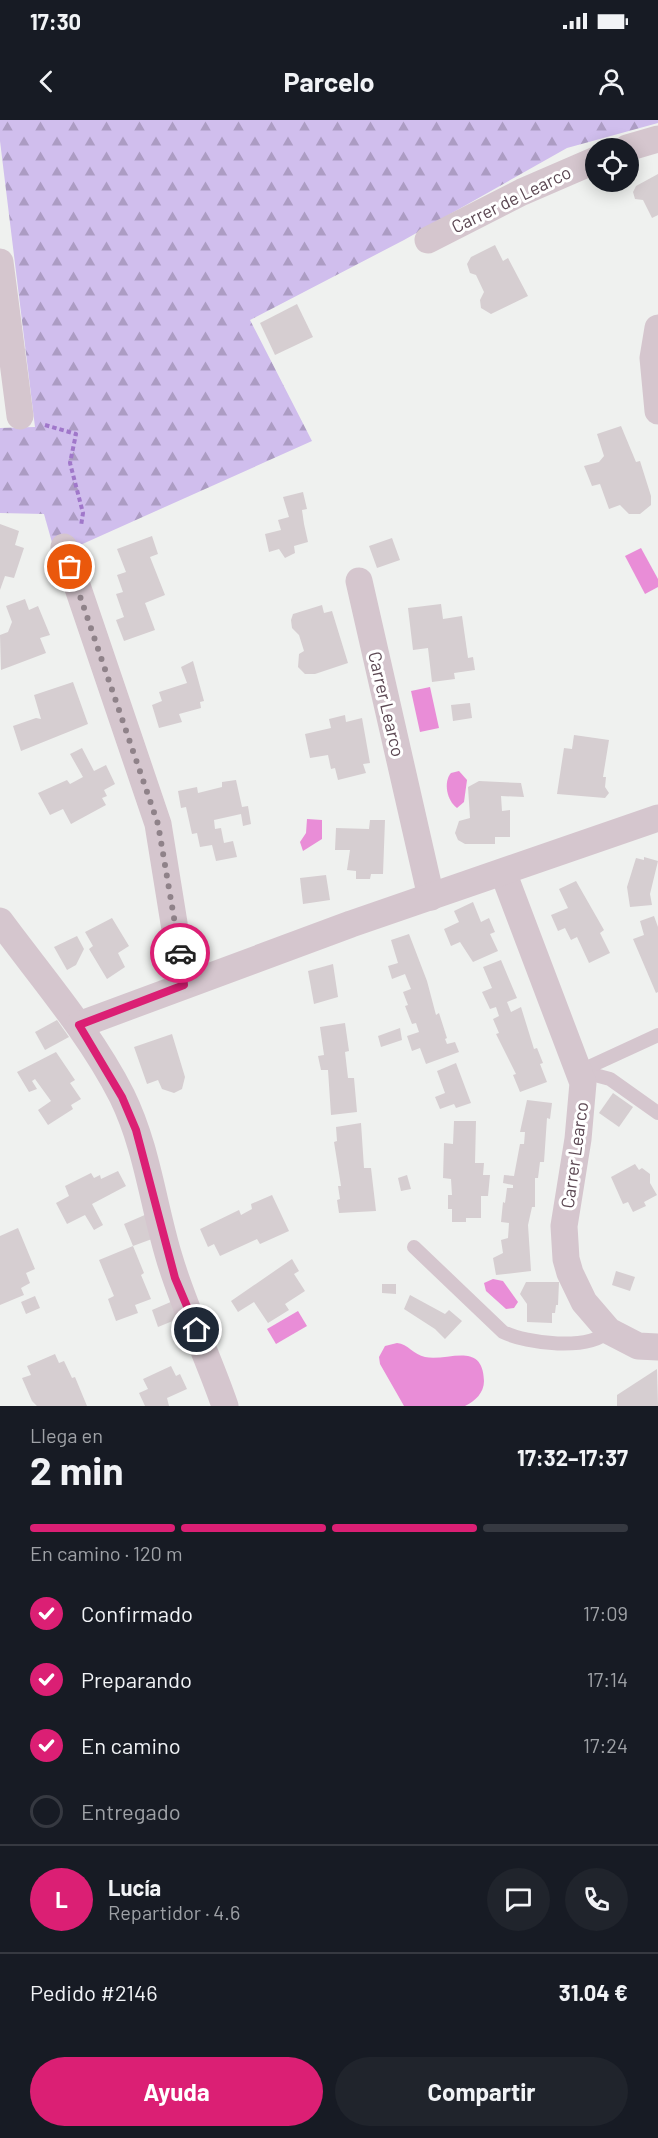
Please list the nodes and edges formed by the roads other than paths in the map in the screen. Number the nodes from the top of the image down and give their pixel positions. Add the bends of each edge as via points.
1 (658, 139) edge
2 (639, 145) edge
3 (585, 165) edge
4 (428, 240) dead end
5 (0, 262) edge
6 (658, 328) edge
7 (658, 411) edge
8 (20, 416) road end
9 (64, 547) road end
10 (359, 581) dead end
11 (658, 818) edge
12 (503, 872) junction
13 (431, 897) junction
14 (0, 921) edge
15 (184, 985) junction
16 (79, 1025) junction
17 (658, 1035) edge
18 (580, 1071) junction
19 (658, 1113) edge
20 (414, 1247) dead end
21 (609, 1331) junction
22 (658, 1347) edge
23 (225, 1406) edge

1 - 2 street
3 - 4 street, Carrer de Learco
5 - 8 street
6 - 7 street via 653,358
9 - 15 street via 158,824
10 - 13 street, Carrer Learco
11 - 12 street
12 - 13 street
12 - 18 street, Carrer Learco
13 - 15 street
14 - 16 street
15 - 16 street
16 - 23 street via 122,1097 136,1130 175,1278
17 - 18 lane
18 - 19 lane via 610,1079
18 - 21 street, Carrer Learco via 583,1098 563,1241 576,1289
20 - 21 lane via 503,1332 516,1338 591,1342
21 - 22 street, Carrer Learco via 638,1346

